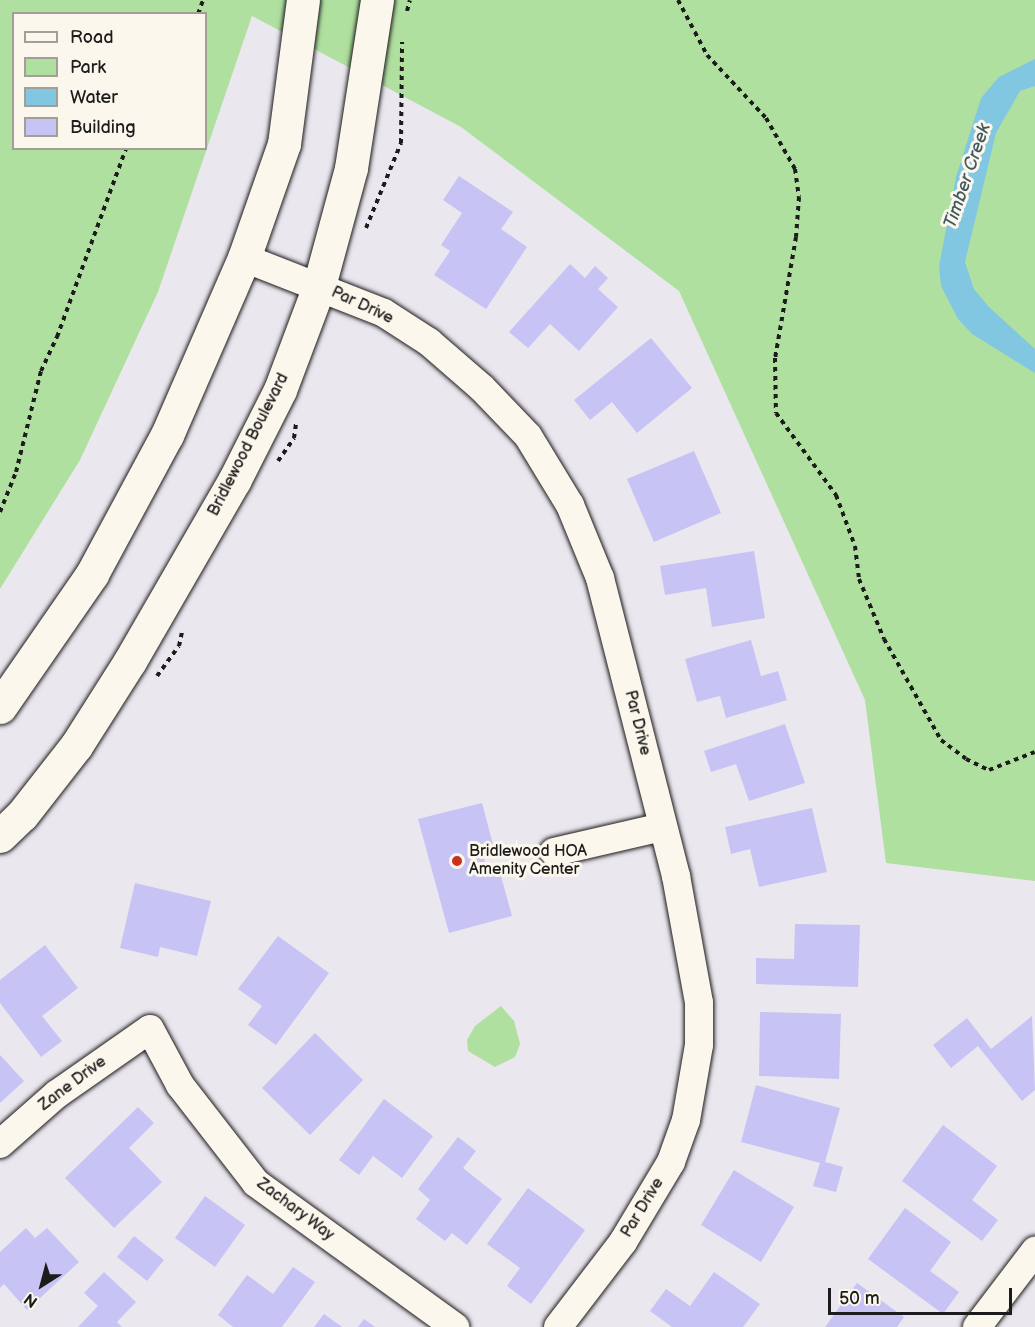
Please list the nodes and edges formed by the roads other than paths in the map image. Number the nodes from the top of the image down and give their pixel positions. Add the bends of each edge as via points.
1 (303, 0) edge
2 (377, 0) edge
3 (244, 258) junction
4 (319, 286) junction
5 (0, 707) edge
6 (662, 827) junction
7 (0, 836) edge
8 (554, 852) dead end
9 (150, 1029) joint
10 (0, 1144) edge
11 (1035, 1251) edge
12 (455, 1327) edge
13 (558, 1327) edge
14 (977, 1327) edge

1 - 3 main road via 284,144
2 - 4 main road, Bridlewood Boulevard via 351,168
3 - 4 street, Par Drive
3 - 5 main road via 167,435 102,554
4 - 6 street, Par Drive via 384,313 429,342 482,388 528,436 570,505 600,578
4 - 7 main road, Bridlewood Boulevard via 280,390 234,481 130,662 76,746 22,815
6 - 8 street
6 - 13 street, Par Drive via 676,876 699,1003 693,1089 671,1162 623,1242
9 - 10 street, Zane Drive via 57,1094
9 - 12 street, Zachary Way via 180,1085 256,1183
11 - 14 street

